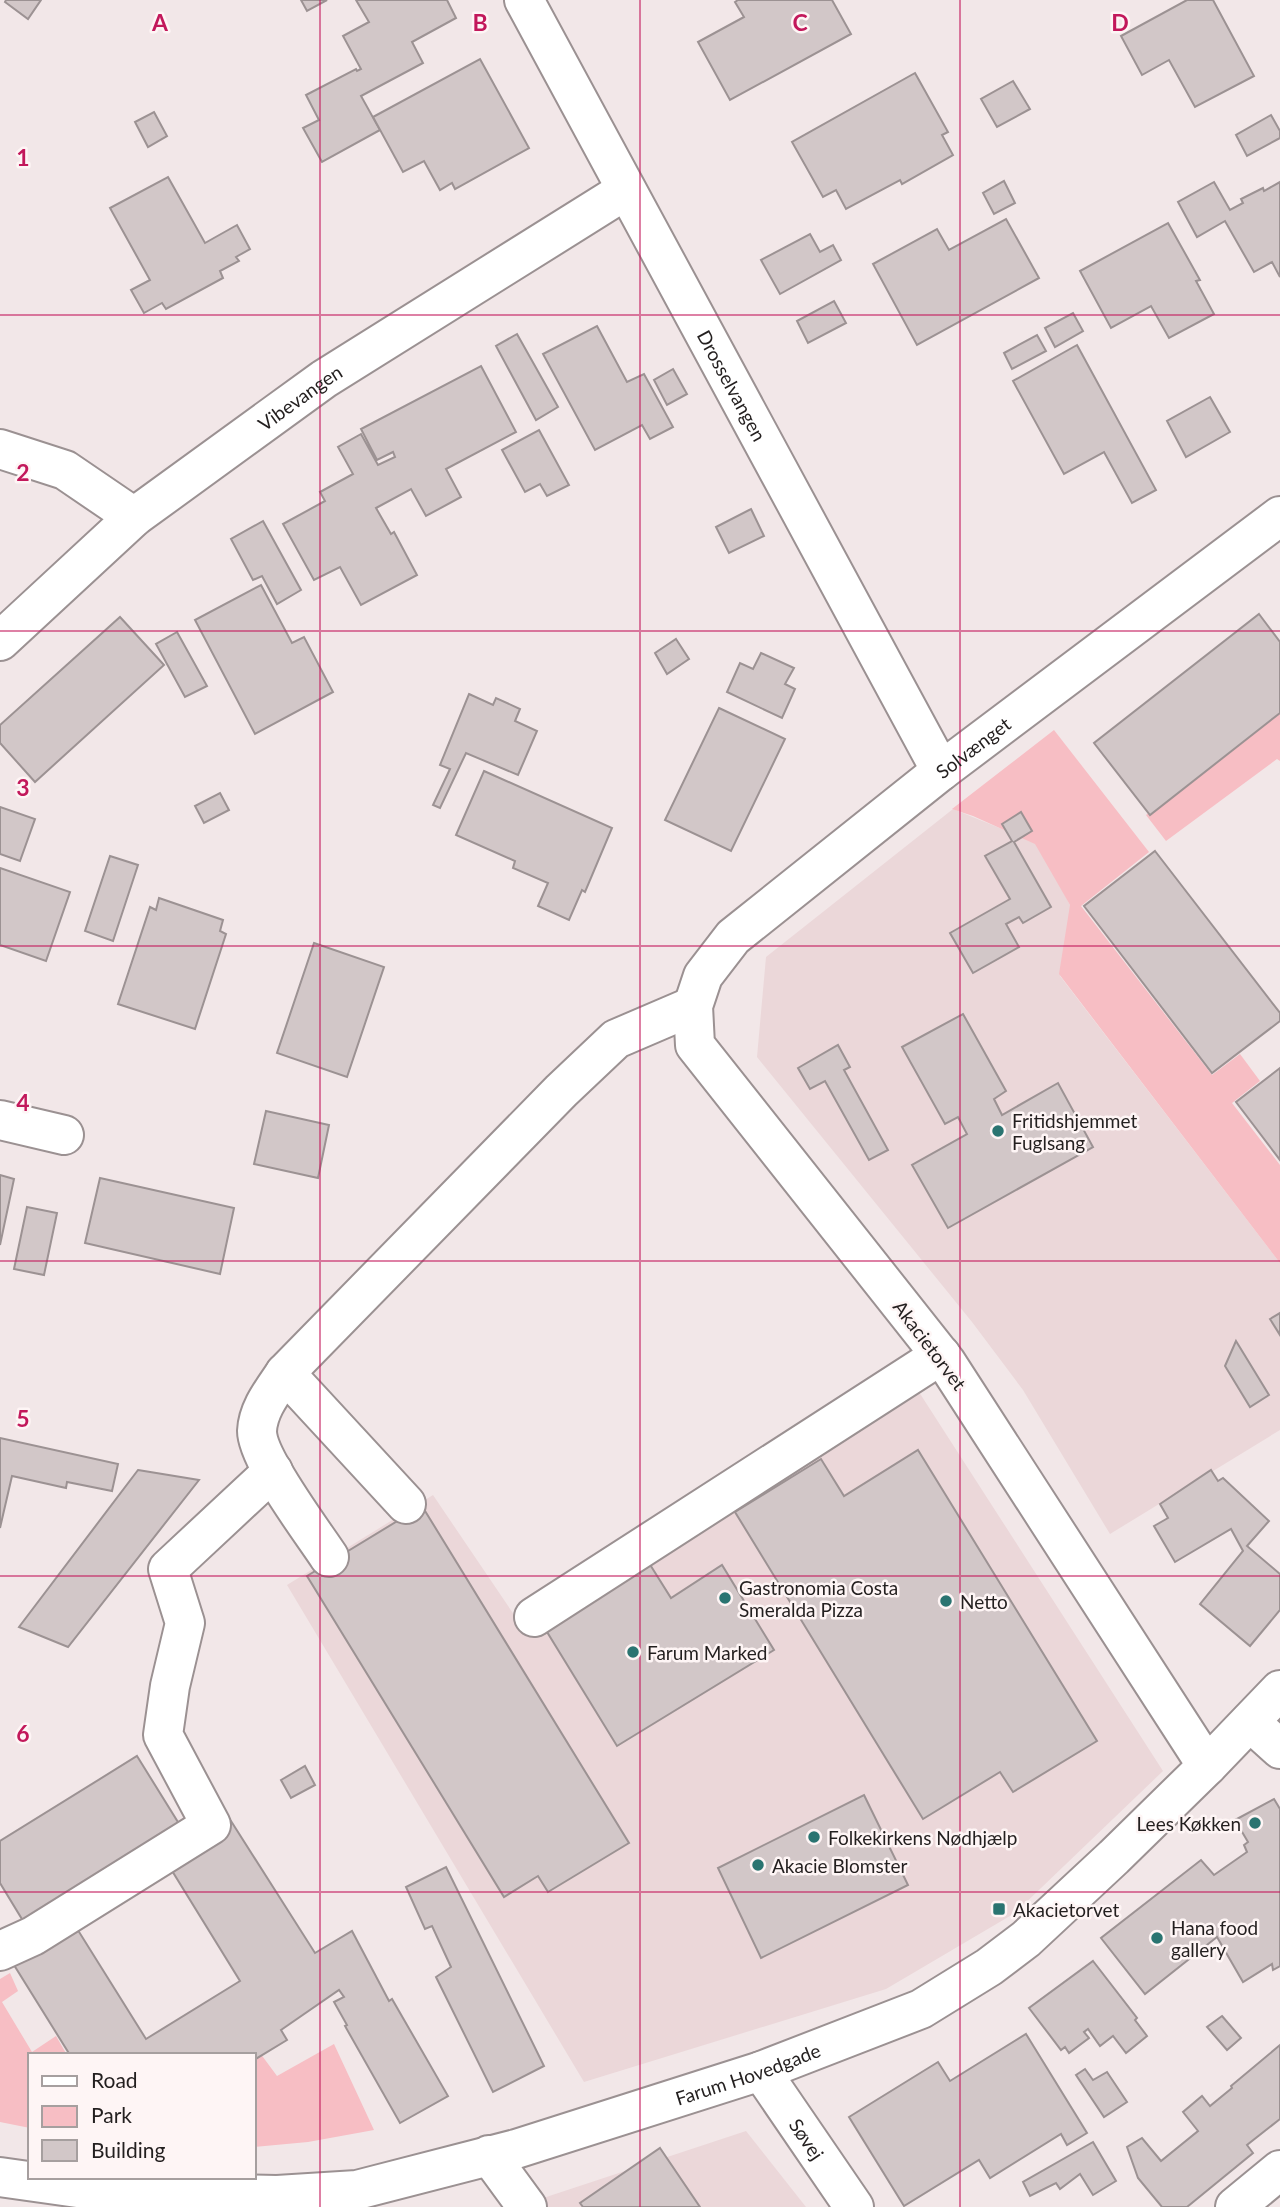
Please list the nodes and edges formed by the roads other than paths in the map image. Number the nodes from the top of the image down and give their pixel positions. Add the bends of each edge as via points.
1 (524, 0) edge
2 (626, 190) junction
3 (0, 449) edge
4 (1280, 516) edge
5 (134, 517) junction
6 (0, 640) edge
7 (942, 771) junction
8 (693, 1006) junction
9 (0, 1120) edge
10 (64, 1135) dead end
11 (941, 1355) junction
12 (285, 1373) junction
13 (273, 1471) junction
14 (406, 1504) dead end
15 (329, 1557) dead end
16 (534, 1617) dead end
17 (1280, 1690) edge
18 (1250, 1721) junction
19 (1280, 1749) edge
20 (1207, 1766) junction
21 (0, 1951) edge
22 (761, 2071) junction
23 (489, 2155) junction
24 (1280, 2170) edge
25 (0, 2177) edge
26 (99, 2199) edge
27 (527, 2207) edge
28 (854, 2207) edge
29 (1235, 2207) edge

1 - 2 street, Drosselvangen
2 - 5 street, Vibevangen via 324,379
2 - 7 street, Drosselvangen
3 - 5 street via 65,470
4 - 7 street, Solvænget
5 - 6 street, Vibevangen
7 - 8 street, Solvænget via 733,937 703,976
8 - 11 street, Akacietorvet via 695,1045
8 - 12 street via 616,1040
9 - 10 street
11 - 16 street
11 - 20 street, Akacietorvet
12 - 13 street via 262,1408 257,1433
12 - 14 street
13 - 15 street
13 - 21 street via 168,1569 185,1623 163,1735 211,1825 33,1937
17 - 18 street, Farum Hovedgade
18 - 19 street
18 - 20 street, Farum Hovedgade
20 - 22 street, Farum Hovedgade via 1026,1938 989,1967 921,2009
22 - 23 street, Farum Hovedgade
22 - 28 street, Søvej
23 - 26 street, Farum Hovedgade via 357,2190
23 - 27 street
24 - 29 street
25 - 26 street, Farum Hovedgade

